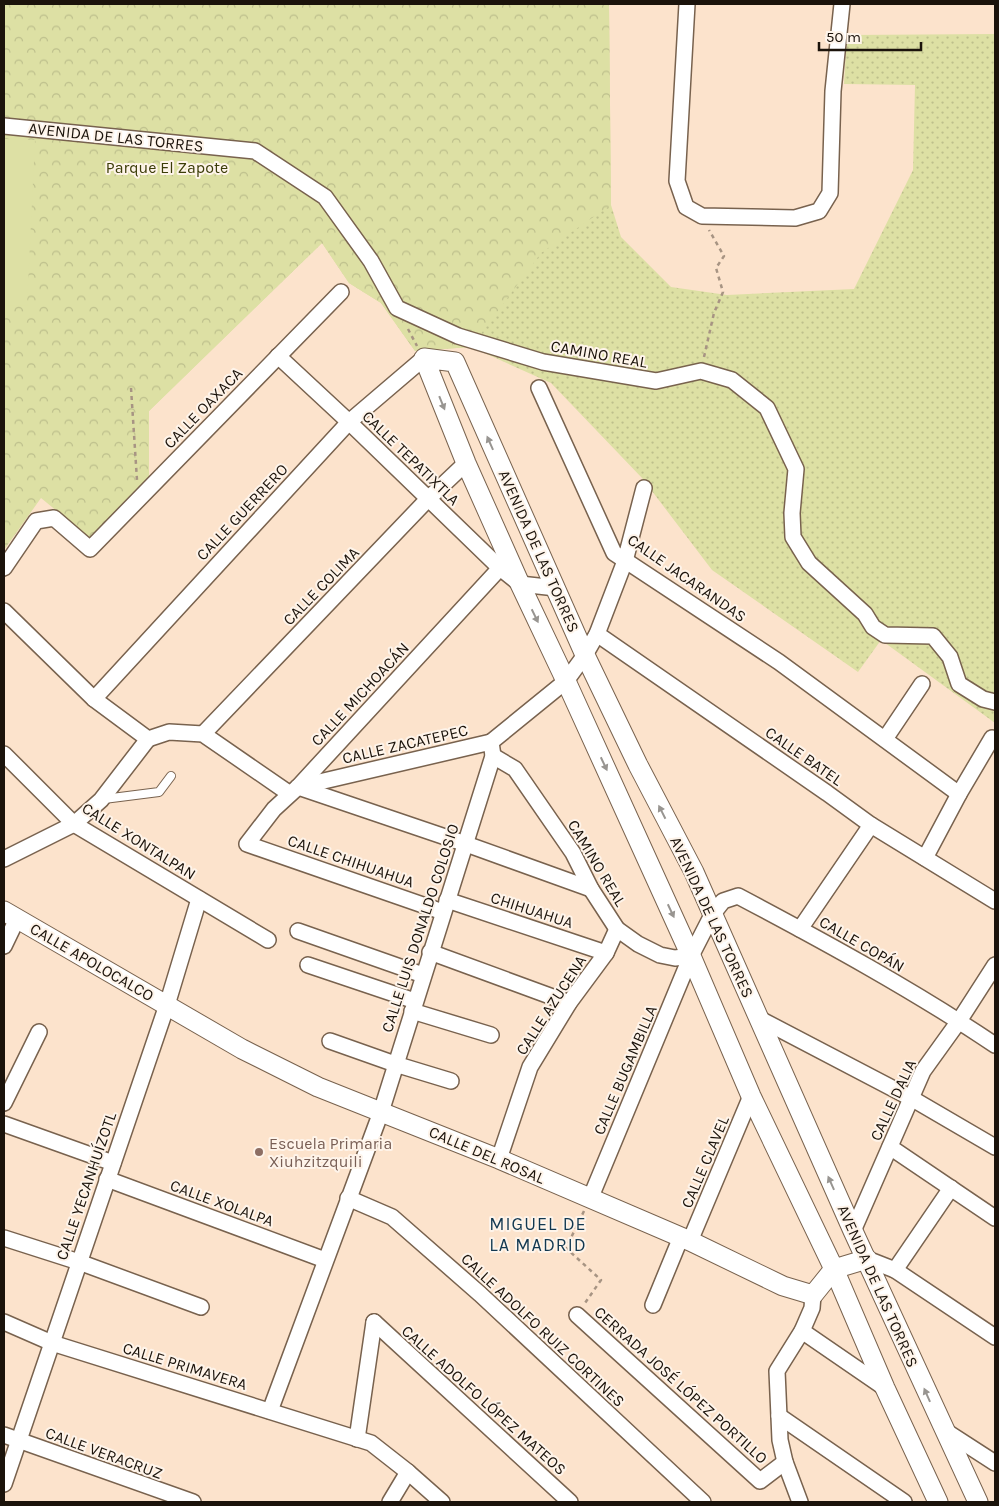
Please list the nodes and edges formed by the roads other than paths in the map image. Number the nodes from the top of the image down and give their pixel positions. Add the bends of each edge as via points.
1 (687, 4) edge
2 (842, 4) edge
3 (4, 126) edge
4 (341, 292) dead end
5 (397, 308) joint
6 (278, 356) junction
7 (424, 358) junction
8 (539, 388) dead end
9 (349, 422) junction
10 (466, 463) junction
11 (644, 488) dead end
12 (428, 499) junction
13 (625, 561) junction
14 (4, 568) edge
15 (500, 568) junction
16 (520, 584) junction
17 (556, 588) junction
18 (4, 610) edge
19 (597, 634) junction
20 (585, 655) junction
21 (566, 681) junction
22 (922, 684) dead end
23 (94, 699) junction
24 (995, 702) edge
25 (203, 734) junction
26 (992, 738) dead end
27 (148, 739) junction
28 (884, 740) junction
29 (492, 749) junction
30 (4, 754) edge
31 (171, 776) dead end
32 (294, 791) junction
33 (959, 794) junction
34 (101, 800) junction
35 (74, 824) junction
36 (871, 825) junction
37 (247, 844) joint
38 (466, 844) junction
39 (925, 858) junction
40 (4, 859) edge
41 (592, 889) junction
42 (199, 899) junction
43 (995, 901) edge
44 (445, 906) junction
45 (10, 915) edge
46 (712, 915) junction
47 (617, 929) junction
48 (800, 929) junction
49 (298, 931) dead end
50 (268, 940) dead end
51 (4, 946) edge
52 (430, 952) junction
53 (606, 953) junction
54 (691, 956) junction
55 (308, 965) dead end
56 (995, 965) edge
57 (423, 974) junction
58 (569, 1003) junction
59 (167, 1005) junction
60 (413, 1006) junction
61 (758, 1018) junction
62 (959, 1020) junction
63 (40, 1032) dead end
64 (491, 1035) dead end
65 (330, 1041) dead end
66 (995, 1044) edge
67 (395, 1064) junction
68 (451, 1081) dead end
69 (751, 1096) junction
70 (911, 1098) junction
71 (4, 1103) edge
72 (381, 1112) junction
73 (6, 1130) edge
74 (995, 1146) edge
75 (890, 1147) junction
76 (499, 1159) junction
77 (113, 1163) junction
78 (107, 1179) junction
79 (951, 1188) junction
80 (348, 1198) junction
81 (590, 1199) junction
82 (995, 1218) edge
83 (853, 1231) junction
84 (4, 1238) edge
85 (686, 1239) junction
86 (867, 1259) junction
87 (325, 1260) junction
88 (79, 1262) junction
89 (834, 1269) junction
90 (895, 1270) junction
91 (813, 1295) junction
92 (653, 1305) dead end
93 (201, 1307) dead end
94 (577, 1315) road end
95 (4, 1322) edge
96 (802, 1331) junction
97 (995, 1337) edge
98 (52, 1343) junction
99 (885, 1388) junction
100 (270, 1412) junction
101 (779, 1416) junction
102 (943, 1429) junction
103 (4, 1435) edge
104 (357, 1439) junction
105 (19, 1441) junction
106 (785, 1462) junction
107 (995, 1463) edge
108 (408, 1472) junction
109 (4, 1484) edge
110 (193, 1502) edge
111 (390, 1502) edge
112 (442, 1502) edge
113 (570, 1502) edge
114 (703, 1502) edge
115 (800, 1502) edge
116 (904, 1502) edge
117 (938, 1502) edge
118 (978, 1502) edge

1 - 2 street via 677,181 686,207 702,216 795,218 819,211 830,192 833,91
3 - 5 street, AVENIDA DE LAS TORRES via 255,150 325,197 371,261
4 - 6 street, CALLE OAXACA
5 - 24 street, CAMINO REAL via 458,336 543,362 656,381 701,371 732,380 768,408 796,469 793,537 808,563 885,635 933,636 950,658 960,684
6 - 9 street, CALLE TEPATIXTLA
6 - 14 street, CALLE OAXACA via 90,549 54,518 36,521
7 - 9 street, CALLE GUERRERO
7 -> 10 street, AVENIDA DE LAS TORRES
17 -> 7 street, AVENIDA DE LAS TORRES via 455,362
8 - 13 street, CALLE JACARANDAS via 614,553
9 - 12 street, CALLE TEPATIXTLA
9 - 23 street, CALLE GUERRERO
10 - 12 street, CALLE COLIMA
10 - 16 street, AVENIDA DE LAS TORRES
11 - 13 street
12 - 15 street, CALLE TEPATIXTLA
12 - 25 street, CALLE COLIMA
13 - 19 street
13 - 28 street, CALLE JACARANDAS via 779,662
15 - 16 street, CALLE TEPATIXTLA
15 - 32 street, CALLE MICHOACÁN
16 - 17 street
16 -> 21 street, AVENIDA DE LAS TORRES
17 - 20 street, AVENIDA DE LAS TORRES
18 - 23 street
19 - 20 street
19 - 36 street, CALLE BATEL
20 - 21 street
46 -> 20 street, AVENIDA DE LAS TORRES via 694,872
21 - 29 street
21 -> 54 street, AVENIDA DE LAS TORRES
22 - 28 street
23 - 27 street
25 - 27 street via 168,732
25 - 32 street
26 - 33 street
27 - 34 street
28 - 33 street, CALLE JACARANDAS
29 - 32 street, CALLE ZACATEPEC
29 - 38 street, CALLE LUIS DONALDO COLOSIO
29 - 41 street, CAMINO REAL via 515,769 573,853
30 - 35 street, CALLE XONTALPAN
31 - 34 lane via 159,792
32 - 37 street, CALLE MICHOACÁN via 274,809
32 - 38 street
33 - 39 street
34 - 35 street
35 - 40 street
35 - 42 street, CALLE XONTALPAN
36 - 39 street, CALLE BATEL
36 - 48 street
37 - 44 street, CALLE CHIHUAHUA
38 - 41 street
38 - 44 street, CALLE LUIS DONALDO COLOSIO
39 - 43 street, CALLE BATEL
41 - 47 street, CAMINO REAL
42 - 50 street, CALLE XONTALPAN
42 - 59 street, CALLE YECANHUÍZOTL
44 - 52 street, CALLE LUIS DONALDO COLOSIO
44 - 53 street, CHIHUAHUA
45 - 51 street, CALLE APOLOCALCO
45 - 59 street, CALLE APOLOCALCO
46 - 48 street, CALLE COPÁN via 723,901 738,896
46 - 54 street, CALLE BUGAMBILLA
46 - 61 street, AVENIDA DE LAS TORRES
47 - 53 street, CALLE AZUCENA
47 - 54 street, CAMINO REAL via 660,955 675,958
48 - 62 street, CALLE COPÁN
49 - 57 street
52 - 57 street, CALLE LUIS DONALDO COLOSIO
52 - 58 street
53 - 58 street, CALLE AZUCENA
54 - 69 street, AVENIDA DE LAS TORRES
54 - 81 street, CALLE BUGAMBILLA
55 - 60 street
56 - 62 street, CALLE DALIA
57 - 60 street, CALLE LUIS DONALDO COLOSIO
58 - 76 street, CALLE AZUCENA via 530,1067
59 - 72 street, CALLE DEL ROSAL via 242,1049 318,1087
59 - 77 street, CALLE YECANHUÍZOTL
60 - 64 street
60 - 67 street, CALLE LUIS DONALDO COLOSIO
61 - 70 street
83 -> 61 street, AVENIDA DE LAS TORRES
62 - 66 street, CALLE COPÁN
62 - 70 street, CALLE DALIA via 923,1071
63 - 71 street
65 - 67 street
67 - 68 street
67 - 72 street, CALLE LUIS DONALDO COLOSIO
69 - 85 street, CALLE CLAVEL
69 - 89 street, AVENIDA DE LAS TORRES
70 - 74 street
70 - 75 street, CALLE DALIA
72 - 76 street, CALLE DEL ROSAL
72 - 80 street, CALLE LUIS DONALDO COLOSIO
73 - 77 street
75 - 79 street
75 - 83 street, CALLE DALIA
76 - 81 street, CALLE DEL ROSAL
77 - 78 street, CALLE YECANHUÍZOTL
78 - 87 street, CALLE XOLALPA
78 - 88 street, CALLE YECANHUÍZOTL
79 - 82 street
79 - 90 street
80 - 87 street, CALLE LUIS DONALDO COLOSIO
80 - 114 street, CALLE ADOLFO RUIZ CORTINES via 392,1217 480,1294
81 - 85 street, CALLE DEL ROSAL
83 - 86 street, AVENIDA DE LAS TORRES
84 - 88 street
85 - 91 street, CALLE DEL ROSAL via 783,1286
85 - 92 street, CALLE CLAVEL
86 - 89 street
86 - 90 street
102 -> 86 street, AVENIDA DE LAS TORRES
87 - 100 street, CALLE LUIS DONALDO COLOSIO
88 - 93 street
88 - 98 street, CALLE YECANHUÍZOTL
89 - 91 street
89 - 99 street, AVENIDA DE LAS TORRES
90 - 97 street
91 - 96 street via 812,1308
94 - 106 street, CERRADA JOSÉ LÓPEZ PORTILLO via 760,1481
95 - 98 street, CALLE PRIMAVERA
96 - 99 street
96 - 101 street via 777,1372
98 - 100 street, CALLE PRIMAVERA
98 - 105 street, CALLE YECANHUÍZOTL
99 - 117 street, AVENIDA DE LAS TORRES
100 - 104 street, CALLE PRIMAVERA
101 - 106 street
101 - 116 street
102 - 107 street
102 - 118 street, AVENIDA DE LAS TORRES
103 - 105 street, CALLE VERACRUZ
104 - 108 street, CALLE PRIMAVERA via 371,1443
104 - 113 street, CALLE ADOLFO LÓPEZ MATEOS via 374,1322
105 - 109 street, CALLE YECANHUÍZOTL
105 - 110 street, CALLE VERACRUZ
106 - 115 street
108 - 111 street
108 - 112 street, CALLE PRIMAVERA

